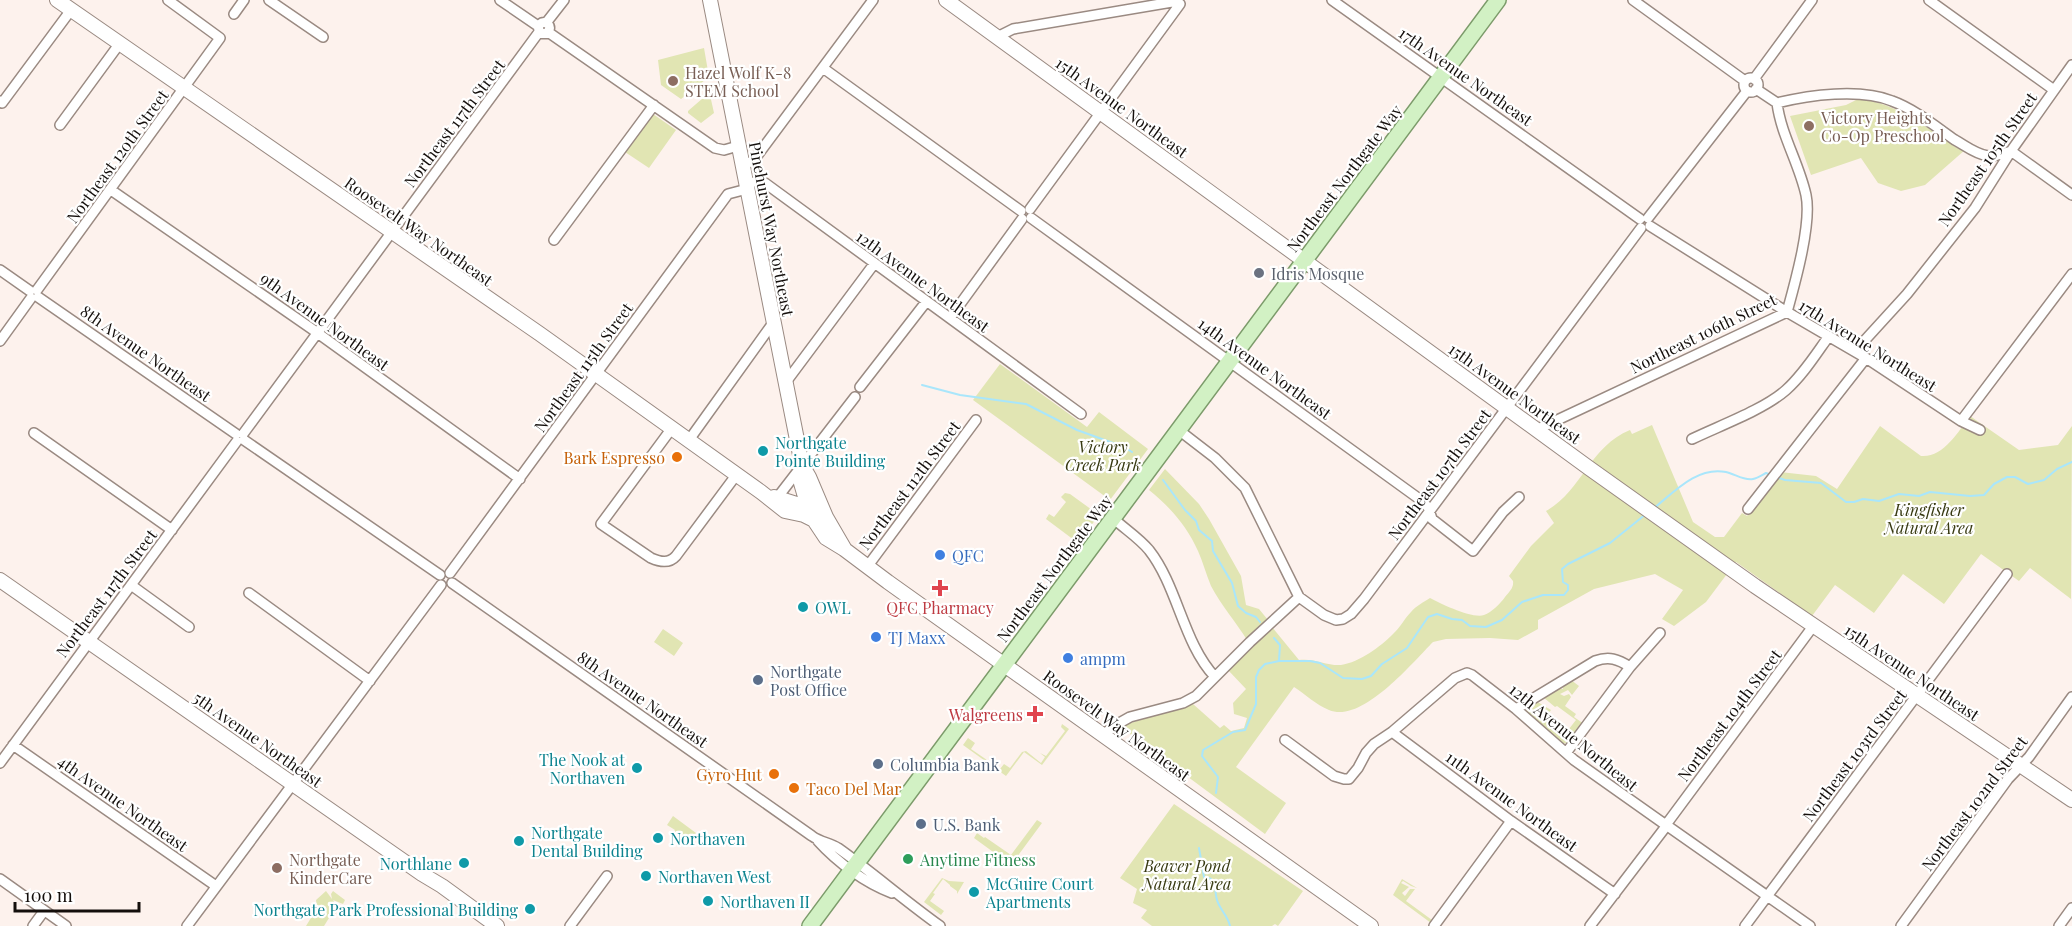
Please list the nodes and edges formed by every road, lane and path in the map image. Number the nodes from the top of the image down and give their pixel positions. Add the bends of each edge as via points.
1 (57, 0) edge
2 (168, 0) edge
3 (244, 0) edge
4 (269, 0) edge
5 (500, 0) edge
6 (564, 0) edge
7 (710, 0) edge
8 (873, 0) edge
9 (946, 0) edge
10 (1332, 0) edge
11 (1498, 0) edge
12 (1633, 0) edge
13 (1812, 0) edge
14 (1929, 0) edge
15 (1181, 1) edge
16 (71, 10) junction
17 (234, 14) dead end
18 (543, 29) junction
19 (323, 37) dead end
20 (997, 37) junction
21 (120, 43) junction
22 (2072, 65) edge
23 (824, 68) junction
24 (1441, 77) junction
25 (1750, 85) junction
26 (185, 87) junction
27 (2054, 90) junction
28 (1, 102) edge
29 (1777, 104) junction
30 (654, 105) junction
31 (1102, 112) junction
32 (60, 125) dead end
33 (738, 146) junction
34 (2010, 152) junction
35 (742, 164) junction
36 (746, 186) junction
37 (111, 190) junction
38 (2072, 195) edge
39 (1026, 214) junction
40 (1644, 223) junction
41 (392, 232) junction
42 (554, 240) dead end
43 (1305, 260) junction
44 (874, 264) junction
45 (0, 270) edge
46 (2072, 274) edge
47 (34, 294) junction
48 (926, 302) junction
49 (1787, 312) junction
50 (950, 318) junction
51 (773, 323) junction
52 (318, 334) junction
53 (1829, 336) junction
54 (0, 341) edge
55 (1855, 351) junction
56 (1866, 358) junction
57 (1231, 362) junction
58 (597, 374) junction
59 (786, 382) junction
60 (1507, 408) junction
61 (1081, 414) dead end
62 (976, 420) dead end
63 (1961, 421) junction
64 (672, 428) junction
65 (1536, 430) junction
66 (1980, 430) dead end
67 (1180, 431) junction
68 (34, 434) dead end
69 (240, 437) junction
70 (1692, 439) dead end
71 (689, 440) junction
72 (802, 465) junction
73 (737, 474) junction
74 (520, 479) junction
75 (761, 492) junction
76 (1519, 497) dead end
77 (777, 498) junction
78 (1748, 509) dead end
79 (1429, 512) junction
80 (816, 515) junction
81 (1113, 519) junction
82 (172, 530) junction
83 (867, 567) junction
84 (2007, 574) dead end
85 (446, 579) junction
86 (0, 580) edge
87 (131, 585) junction
88 (249, 593) dead end
89 (1299, 597) junction
90 (1814, 626) junction
91 (189, 627) dead end
92 (1660, 633) dead end
93 (88, 641) junction
94 (1004, 665) junction
95 (1630, 667) junction
96 (1215, 677) junction
97 (370, 681) junction
98 (1917, 696) junction
99 (2072, 697) edge
100 (1516, 709) junction
101 (1392, 732) junction
102 (1103, 735) junction
103 (1285, 740) dead end
104 (13, 745) junction
105 (1566, 753) junction
106 (0, 763) edge
107 (2021, 765) junction
108 (293, 783) junction
109 (2072, 800) edge
110 (1511, 821) junction
111 (1666, 825) junction
112 (855, 866) junction
113 (607, 876) dead end
114 (0, 879) edge
115 (216, 886) junction
116 (1615, 894) junction
117 (1767, 896) junction
118 (2072, 908) edge
119 (44, 911) junction
120 (33, 926) edge
121 (66, 926) edge
122 (187, 926) edge
123 (497, 926) edge
124 (570, 926) edge
125 (810, 926) edge
126 (939, 926) edge
127 (1371, 926) edge
128 (1434, 926) edge
129 (1590, 926) edge
130 (1745, 926) edge
131 (1810, 926) edge
132 (1901, 926) edge
133 (2059, 926) edge

1 - 16 street, Roosevelt Way Northeast
2 - 26 street, Northeast 120th Street via 220,38
3 - 17 street
4 - 19 street
5 - 18 street
6 - 18 street, Northeast 117th Street
7 - 33 street, Pinehurst Way Northeast
8 - 23 street
9 - 20 street, 15th Avenue Northeast
10 - 24 street, 17th Avenue Northeast
11 - 24 main road, Northeast Northgate Way
12 - 25 street
13 - 25 street, Northeast 107th Street
14 - 27 street
15 - 20 street via 1012,29
15 - 31 street
16 - 21 street, Roosevelt Way Northeast
16 - 28 street
18 - 30 street
18 - 41 street, Northeast 117th Street
20 - 31 street, 15th Avenue Northeast
21 - 26 street, Roosevelt Way Northeast
21 - 32 street
22 - 27 street, Northeast 105th Street
23 - 35 street via 756,158
23 - 39 street, 14th Avenue Northeast
24 - 40 street, 17th Avenue Northeast
24 - 43 main road, Northeast Northgate Way
25 - 29 street
25 - 40 street, Northeast 107th Street
26 - 37 street, Northeast 120th Street
26 - 41 street, Roosevelt Way Northeast
27 - 34 street, Northeast 105th Street
29 - 34 street via 1843,94 1873,96 1906,108 1975,152 1990,157
29 - 49 street, Northeast 106th Street via 1779,121 1807,197 1806,231
30 - 33 street via 718,150
30 - 42 street
31 - 39 street
31 - 43 street, 15th Avenue Northeast
33 - 35 street, Pinehurst Way Northeast
34 - 38 street
34 - 55 street, Northeast 105th Street via 1975,208 1907,294
35 - 36 street, Pinehurst Way Northeast
36 - 44 street, 12th Avenue Northeast via 758,181 765,183
36 - 51 street, Pinehurst Way Northeast
36 - 58 street, Northeast 115th Street via 729,194
37 - 47 street, Northeast 120th Street
37 - 52 street, 9th Avenue Northeast
39 - 50 street
39 - 57 street, 14th Avenue Northeast
40 - 49 street, 17th Avenue Northeast
40 - 60 street, Northeast 107th Street
41 - 52 street, Northeast 117th Street
41 - 58 street, Roosevelt Way Northeast
43 - 57 main road, Northeast Northgate Way
43 - 60 street, 15th Avenue Northeast
44 - 48 street, 12th Avenue Northeast
44 - 59 street
45 - 47 street, 8th Avenue Northeast
46 - 63 street
47 - 54 street, Northeast 120th Street
47 - 69 street, 8th Avenue Northeast
48 - 50 street, 12th Avenue Northeast
48 - 72 street
49 - 53 street, 17th Avenue Northeast
49 - 65 street, Northeast 106th Street
50 - 61 street, 12th Avenue Northeast
51 - 59 street, Pinehurst Way Northeast
51 - 71 street
52 - 69 street, Northeast 117th Street
52 - 74 street, 9th Avenue Northeast
53 - 55 street, 17th Avenue Northeast
53 - 70 street via 1783,393
55 - 56 street, 17th Avenue Northeast
56 - 63 street, 17th Avenue Northeast
56 - 78 street
57 - 67 main road, Northeast Northgate Way
57 - 79 street, 14th Avenue Northeast via 1418,498
58 - 64 street, Roosevelt Way Northeast
58 - 74 street, Northeast 115th Street
59 - 72 street, Pinehurst Way Northeast
60 - 65 street, 15th Avenue Northeast
60 - 79 street, Northeast 107th Street
62 - 83 street, Northeast 112th Street
63 - 66 street, 17th Avenue Northeast
64 - 71 street, Roosevelt Way Northeast
64 - 73 street via 602,524 651,558 671,560
65 - 90 street, 15th Avenue Northeast
67 - 81 main road, Northeast Northgate Way
67 - 89 street via 1215,458 1245,489
68 - 82 street
69 - 82 street, Northeast 117th Street
69 - 85 street, 8th Avenue Northeast
71 - 73 street, Roosevelt Way Northeast
72 - 77 street
72 - 80 street, Pinehurst Way Northeast via 809,477
72 - 80 street, Pinehurst Way Northeast via 801,483
73 - 75 street, Roosevelt Way Northeast
74 - 85 street, Northeast 115th Street
75 - 77 street, Roosevelt Way Northeast
75 - 80 street, Roosevelt Way Northeast via 780,508
76 - 79 street, 14th Avenue Northeast via 1473,551 1432,519
77 - 80 street, Roosevelt Way Northeast
79 - 89 street, Northeast 107th Street via 1351,614 1343,619 1330,619
80 - 83 street, Roosevelt Way Northeast via 844,549
81 - 94 main road, Northeast Northgate Way
81 - 96 street via 1153,556 1201,659
82 - 87 street, Northeast 117th Street
83 - 94 street, Roosevelt Way Northeast
84 - 98 street, Northeast 103rd Street
85 - 97 street, Northeast 115th Street
85 - 112 street, 8th Avenue Northeast via 816,839 836,847
86 - 93 street, 5th Avenue Northeast
87 - 91 street
87 - 93 street, Northeast 117th Street
88 - 97 street
89 - 96 street
90 - 98 street, 15th Avenue Northeast
90 - 111 street, Northeast 104th Street
92 - 95 street
93 - 104 street, Northeast 117th Street
93 - 108 street, 5th Avenue Northeast
94 - 102 street, Roosevelt Way Northeast
94 - 112 main road, Northeast Northgate Way
95 - 100 street via 1605,657
95 - 105 street
96 - 102 street via 1189,700 1130,717
97 - 108 street, Northeast 115th Street
98 - 107 street, 15th Avenue Northeast
98 - 117 street, Northeast 103rd Street
99 - 107 street, Northeast 102nd Street
100 - 101 street, 12th Avenue Northeast via 1467,673 1455,678
100 - 105 street, 12th Avenue Northeast
101 - 103 street via 1370,749 1349,779 1334,776
101 - 110 street, 11th Avenue Northeast
102 - 127 street, Roosevelt Way Northeast
104 - 106 street, Northeast 117th Street
104 - 115 street, 4th Avenue Northeast
105 - 111 street, 12th Avenue Northeast
107 - 109 street, 15th Avenue Northeast
107 - 132 street, Northeast 102nd Street
108 - 115 street, Northeast 115th Street
108 - 123 street, 5th Avenue Northeast
110 - 116 street, 11th Avenue Northeast
110 - 128 street
111 - 116 street, Northeast 104th Street
111 - 117 street, 12th Avenue Northeast
112 - 125 main road, Northeast Northgate Way
112 - 126 street, 8th Avenue Northeast via 882,880 894,894
113 - 124 street
114 - 119 street
115 - 122 street, Northeast 115th Street
116 - 129 street, Northeast 104th Street
117 - 130 street, Northeast 103rd Street
117 - 131 street, 12th Avenue Northeast
118 - 133 street
119 - 120 street
119 - 121 street

